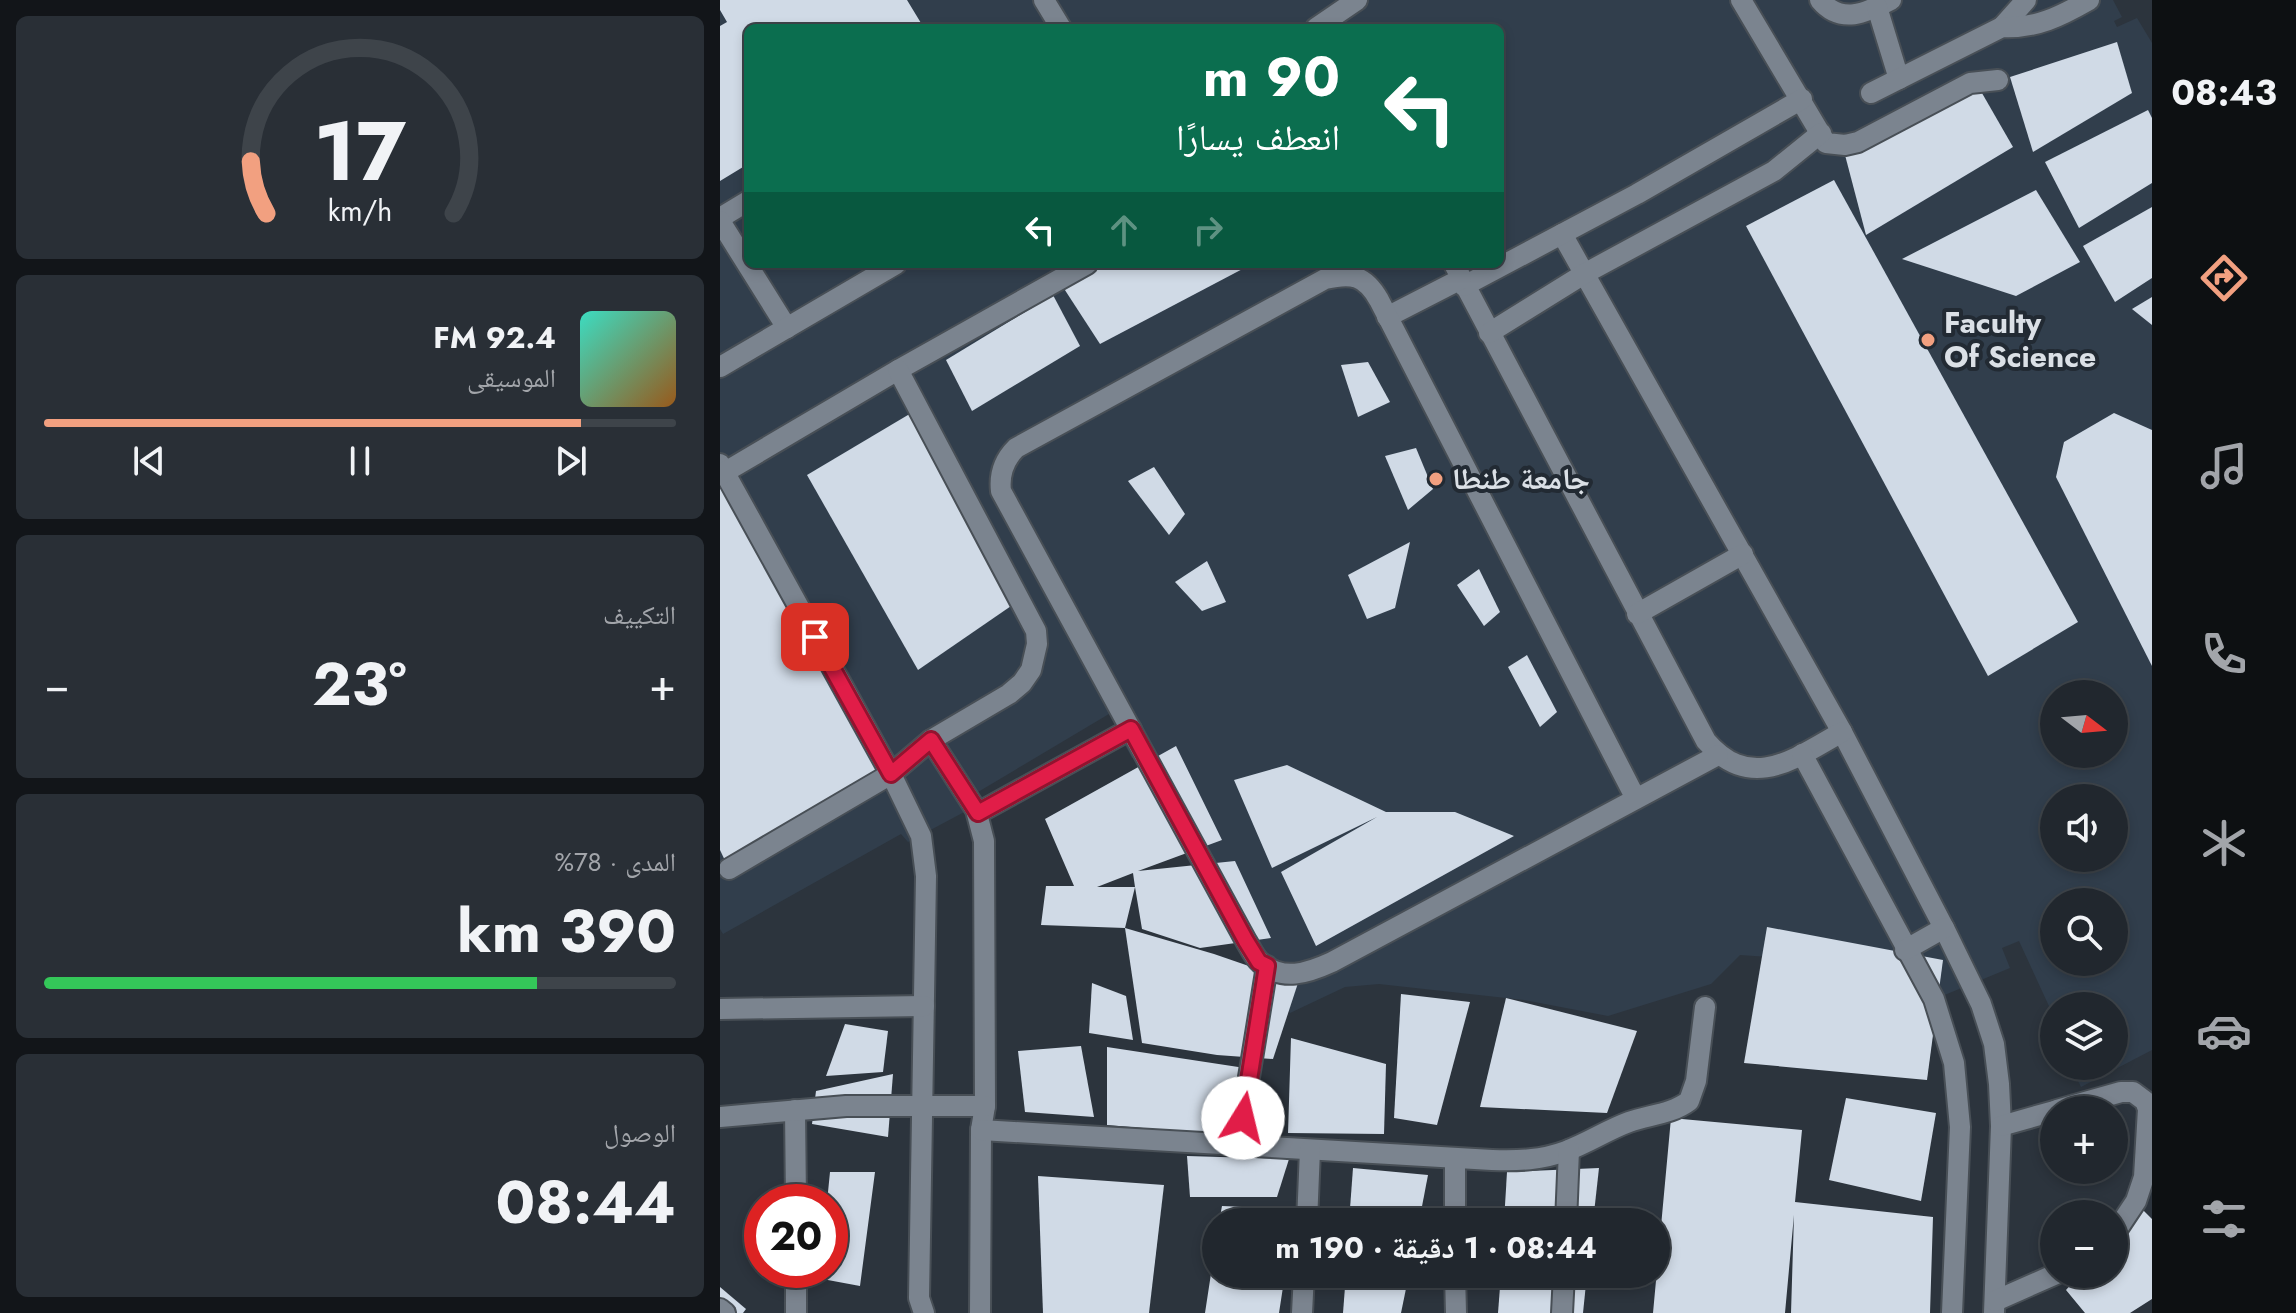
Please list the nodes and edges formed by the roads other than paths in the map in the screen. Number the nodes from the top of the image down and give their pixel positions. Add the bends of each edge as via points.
1 (1044, 0) edge
2 (1357, 0) edge
3 (1741, 0) edge
4 (1820, 0) edge
5 (2026, 0) edge
6 (2089, 0) edge
7 (1884, 4) edge
8 (1059, 24) edge
9 (1329, 24) edge
10 (2002, 27) junction
11 (1899, 79) junction
12 (1998, 80) dead end
13 (1871, 93) dead end
14 (1802, 99) junction
15 (1821, 133) junction
16 (744, 204) edge
17 (720, 219) edge
18 (1562, 234) junction
19 (744, 258) edge
20 (1504, 258) edge
21 (750, 268) edge
22 (889, 268) edge
23 (1080, 268) edge
24 (1479, 268) edge
25 (1584, 274) junction
26 (1460, 276) edge
27 (1387, 317) junction
28 (787, 328) junction
29 (1489, 333) junction
30 (720, 367) edge
31 (898, 370) junction
32 (722, 471) edge
33 (1743, 554) junction
34 (1637, 614) junction
35 (1131, 729) junction
36 (1842, 732) junction
37 (931, 740) junction
38 (1802, 754) junction
39 (1718, 755) junction
40 (891, 774) junction
41 (1636, 799) junction
42 (978, 813) junction
43 (729, 869) dead end
44 (1944, 928) junction
45 (1905, 950) junction
46 (1267, 966) junction
47 (924, 1006) junction
48 (1705, 1007) dead end
49 (720, 1009) edge
50 (2107, 1096) edge
51 (922, 1106) junction
52 (985, 1106) junction
53 (795, 1110) junction
54 (2040, 1115) edge
55 (720, 1117) edge
56 (2001, 1126) junction
57 (981, 1130) junction
58 (1238, 1145) junction
59 (1310, 1150) junction
60 (1569, 1150) junction
61 (1455, 1159) junction
62 (796, 1184) edge
63 (1308, 1208) edge
64 (1455, 1208) edge
65 (1567, 1208) edge
66 (2128, 1213) edge
67 (2040, 1283) edge
68 (796, 1288) edge
69 (1303, 1288) edge
70 (1455, 1288) edge
71 (1563, 1288) edge
72 (1994, 1307) edge
73 (720, 1309) edge
74 (725, 1313) edge
75 (796, 1313) edge
76 (924, 1313) edge
77 (980, 1313) edge
78 (1302, 1313) edge
79 (1456, 1313) edge
80 (1562, 1313) edge
81 (1952, 1313) edge

1 - 8 lane
2 - 9 lane
3 - 14 lane
4 - 7 lane via 1835,13 1851,16
5 - 10 lane
6 - 10 lane via 2043,23
7 - 11 lane
10 - 11 lane
11 - 13 lane
12 - 15 lane via 1970,83 1858,142 1826,143
14 - 15 lane
14 - 18 lane
15 - 25 lane via 1774,171
16 - 17 lane
17 - 19 lane
18 - 20 lane
18 - 25 lane
21 - 28 lane
22 - 28 lane
23 - 31 lane
24 - 26 lane
25 - 29 lane
25 - 33 lane
26 - 27 lane
26 - 29 lane
27 - 35 lane via 1364,282 1345,275 1325,279 1010,454 1001,491
27 - 41 lane
28 - 30 lane
29 - 34 lane
31 - 32 lane
31 - 37 lane via 1036,631 1031,670 1016,689
32 - 40 lane
33 - 34 lane
33 - 36 lane
34 - 39 lane
35 - 42 lane
35 - 46 lane via 1246,941
36 - 38 lane
36 - 44 lane
37 - 40 lane
37 - 42 lane
38 - 39 lane via 1767,769 1749,769
38 - 45 lane
39 - 41 lane
40 - 43 lane
40 - 47 lane via 921,836 924,856
41 - 46 lane via 1332,962 1307,973 1281,974
42 - 52 lane via 986,861
44 - 45 lane
44 - 56 lane via 1994,1044
45 - 81 lane via 1934,999 1957,1086
46 - 58 lane
47 - 49 lane
47 - 51 lane
48 - 60 lane via 1689,1101
50 - 66 lane via 2133,1092 2145,1101 2148,1116 2144,1177
51 - 52 lane
51 - 53 lane
51 - 76 lane via 919,1298
52 - 57 lane
53 - 55 lane
53 - 62 lane
54 - 56 lane
56 - 72 lane
57 - 58 lane
57 - 77 lane
58 - 59 lane
59 - 61 lane
59 - 63 lane
60 - 61 lane via 1518,1161
60 - 65 lane
61 - 64 lane
67 - 72 lane
68 - 75 lane
69 - 78 lane
70 - 79 lane
71 - 80 lane
73 - 74 lane

